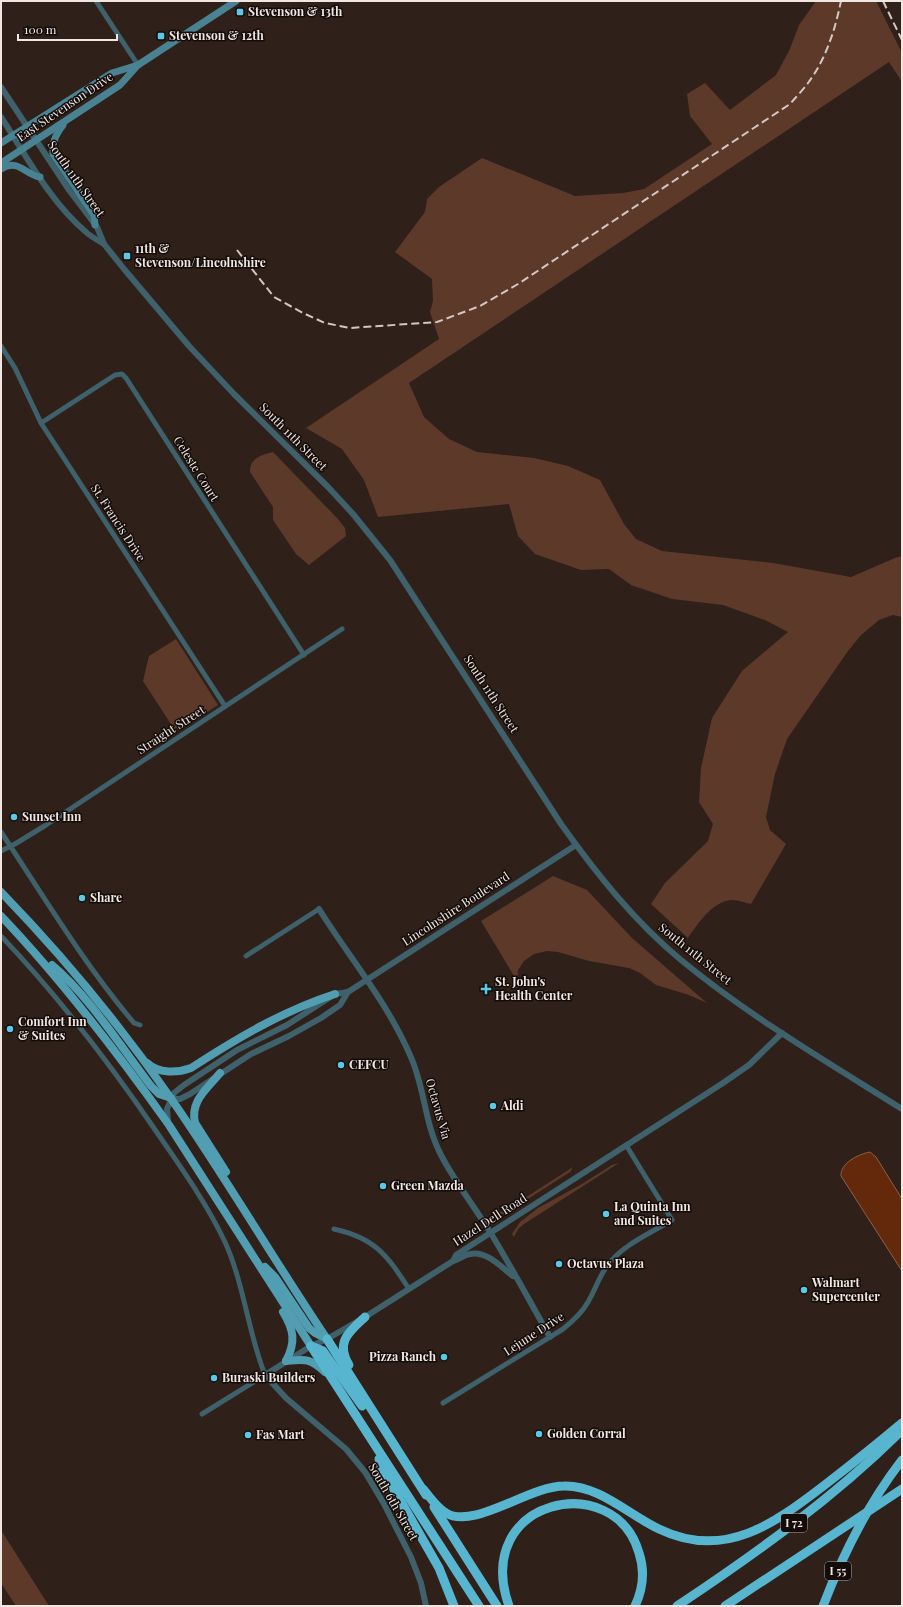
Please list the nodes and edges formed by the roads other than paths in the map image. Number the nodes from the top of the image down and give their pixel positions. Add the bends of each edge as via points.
1 (96, 1) edge
2 (236, 1) edge
3 (138, 65) junction
4 (1, 87) edge
5 (1, 117) edge
6 (66, 121) junction
7 (27, 127) junction
8 (13, 135) junction
9 (36, 141) junction
10 (1, 143) edge
11 (23, 149) junction
12 (1, 163) edge
13 (1, 169) edge
14 (40, 177) junction
15 (95, 224) junction
16 (104, 244) junction
17 (1, 346) edge
18 (41, 423) junction
19 (342, 629) dead end
20 (304, 655) junction
21 (225, 706) junction
22 (1, 832) edge
23 (576, 845) junction
24 (11, 846) junction
25 (1, 851) edge
26 (1, 892) edge
27 (319, 909) joint
28 (1, 916) edge
29 (1, 936) edge
30 (33, 950) junction
31 (246, 956) dead end
32 (367, 980) junction
33 (348, 992) junction
34 (335, 994) junction
35 (140, 1025) dead end
36 (782, 1033) junction
37 (140, 1056) junction
38 (220, 1073) junction
39 (171, 1099) junction
40 (902, 1109) edge
41 (169, 1125) junction
42 (626, 1145) junction
43 (334, 1228) dead end
44 (490, 1233) junction
45 (263, 1239) junction
46 (256, 1258) junction
47 (453, 1261) junction
48 (515, 1277) junction
49 (409, 1289) junction
50 (366, 1317) junction
51 (550, 1336) junction
52 (327, 1339) junction
53 (311, 1346) junction
54 (286, 1361) junction
55 (265, 1375) junction
56 (331, 1377) junction
57 (443, 1403) dead end
58 (202, 1414) dead end
59 (378, 1420) junction
60 (902, 1424) edge
61 (902, 1430) edge
62 (369, 1436) junction
63 (902, 1460) edge
64 (902, 1489) edge
65 (422, 1490) junction
66 (426, 1606) edge
67 (454, 1606) edge
68 (479, 1606) edge
69 (497, 1606) edge
70 (509, 1606) edge
71 (635, 1606) edge
72 (677, 1606) edge
73 (725, 1606) edge
74 (823, 1606) edge

1 - 3 street
2 - 3 main road, East Stevenson Drive
3 - 6 main road, East Stevenson Drive via 120,85
3 - 7 main road, East Stevenson Drive via 112,73
4 - 7 street, South 11th Street
5 - 8 street, South 11th Street
6 - 9 main road, East Stevenson Drive
6 - 15 main road via 54,140 53,154 94,215
7 - 8 main road, East Stevenson Drive
7 - 9 street, South 11th Street
8 - 10 main road, East Stevenson Drive
8 - 11 street, South 11th Street
9 - 11 main road, East Stevenson Drive
9 - 15 street, South 11th Street
11 - 12 main road, East Stevenson Drive
11 - 14 street, South 11th Street
13 - 14 main road via 6,166 17,166
14 - 16 street, South 11th Street via 74,221
15 - 16 street, South 11th Street
16 - 23 street, South 11th Street via 189,346 329,488 375,539 409,587
17 - 18 street, St. Francis Drive via 15,368
18 - 20 street, Celeste Court via 122,374
18 - 21 street, St. Francis Drive
19 - 20 street, Straight Street
20 - 21 street, Straight Street
21 - 24 street, Straight Street
22 - 24 street
23 - 32 street, Lincolnshire Boulevard
23 - 36 street, South 11th Street via 618,899 669,950
24 - 25 street, Straight Street
24 - 35 street via 92,970 134,1023
26 - 37 main road via 75,973
27 - 31 street
27 - 32 street, Octavus Via
28 - 30 main road
29 - 55 street via 112,1069 169,1150 215,1222 236,1271 256,1352
30 - 39 main road via 67,978 151,1086 159,1094
30 - 41 main road via 91,1019
32 - 33 street, Lincolnshire Boulevard
32 - 44 street, Octavus Via via 411,1055 427,1120 441,1156
33 - 34 street, Lincolnshire Boulevard
33 - 38 street, Lincolnshire Boulevard via 340,1005 321,1018 250,1054
34 - 37 main road via 310,1002 247,1033 191,1068 168,1072 150,1066
34 - 39 street, Lincolnshire Boulevard via 287,1025 217,1063 184,1085
36 - 40 street, South 11th Street
36 - 42 street, Hazel Dell Road via 749,1065
37 - 39 main road
38 - 39 street, Lincolnshire Boulevard via 190,1094 180,1099
38 - 45 main road via 196,1102 193,1116 253,1215
39 - 41 street via 167,1109
39 - 45 main road
41 - 46 main road
42 - 44 street, Hazel Dell Road
42 - 51 street, Lejune Drive via 672,1220 628,1247 614,1259 580,1314 563,1329
43 - 49 street via 354,1234 376,1247 390,1261
44 - 47 street, Hazel Dell Road via 456,1255
44 - 48 street, Octavus Via
45 - 52 main road
46 - 52 main road via 275,1277 309,1328
46 - 53 main road
46 - 54 main road via 265,1283 288,1319 292,1330 293,1341
47 - 48 street via 471,1253 486,1255
47 - 49 street, Hazel Dell Road
48 - 51 street, Octavus Via
49 - 50 street, Hazel Dell Road
50 - 52 street, Hazel Dell Road
50 - 59 highway via 350,1331 343,1347 346,1360 375,1405
51 - 57 street, Lejune Drive
52 - 53 street, Hazel Dell Road
52 - 59 highway
53 - 54 street, Hazel Dell Road
53 - 56 highway
53 - 59 highway via 323,1351 366,1411
54 - 55 street, Hazel Dell Road
54 - 56 main road via 309,1360
55 - 58 street, Hazel Dell Road
55 - 66 street, South 6th Street via 286,1398 346,1449 365,1472 411,1557
56 - 62 highway
59 - 65 highway
60 - 65 highway via 782,1516 754,1532 713,1542 673,1536 596,1494 575,1487 545,1488 479,1515 460,1518 444,1512
61 - 72 highway, I 72 via 849,1479 795,1523
62 - 67 highway via 384,1470 439,1568
62 - 68 highway
63 - 74 highway, I 55 via 859,1526
64 - 73 highway, I 72
65 - 69 highway
70 - 71 highway via 502,1585 502,1565 512,1536 526,1520 539,1511 554,1505 572,1503 588,1505 606,1512 623,1525 634,1540 641,1559 643,1577

